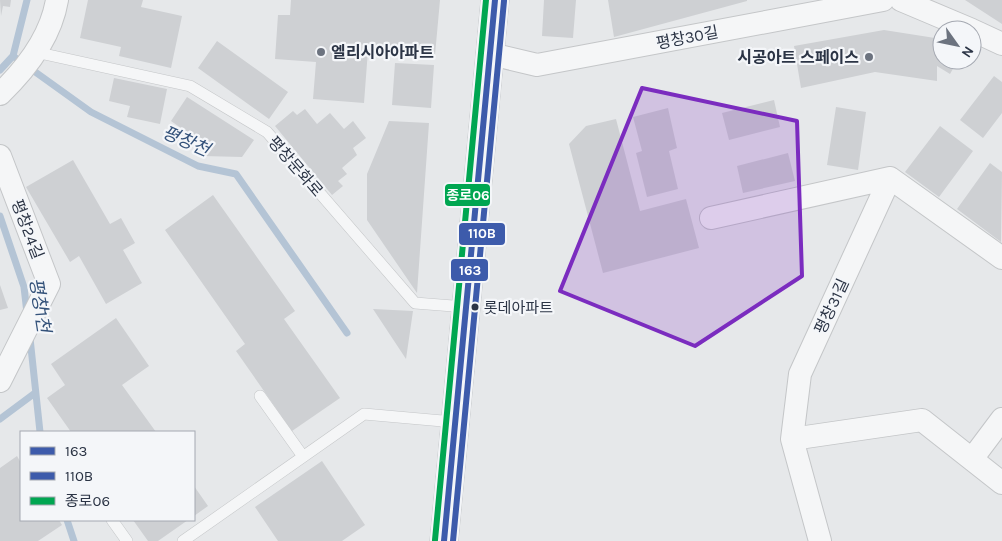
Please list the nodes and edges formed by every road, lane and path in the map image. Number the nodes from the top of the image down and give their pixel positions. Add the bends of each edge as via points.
1 (57, 0) edge
2 (495, 0) edge
3 (883, 0) edge
4 (901, 0) edge
5 (948, 20) edge
6 (982, 35) edge
7 (1002, 44) edge
8 (35, 52) junction
9 (491, 54) junction
10 (0, 94) edge
11 (0, 156) edge
12 (890, 178) junction
13 (711, 218) dead end
14 (1002, 258) edge
15 (466, 307) junction
16 (0, 381) edge
17 (260, 396) dead end
18 (1002, 419) edge
19 (454, 422) junction
20 (792, 439) junction
21 (302, 455) junction
22 (972, 459) junction
23 (1002, 483) edge
24 (113, 521) edge
25 (127, 541) edge
26 (183, 541) edge
27 (444, 541) edge
28 (820, 541) edge

1 - 8 street via 54,18
2 - 9 main road
3 - 9 street, 평창30길 via 537,65
4 - 5 street
6 - 7 street
8 - 10 street
8 - 15 lane, 평창문화로 via 190,86 267,132 415,303
9 - 15 main road
11 - 16 street, 평창24길 via 49,284
12 - 13 street
12 - 14 street
12 - 20 street, 평창31길 via 800,374
15 - 19 main road
17 - 21 lane
18 - 22 street
19 - 21 lane via 364,414
19 - 27 main road
20 - 22 street via 922,420
20 - 28 street, 평창31길
21 - 26 lane
22 - 23 street
24 - 25 lane

